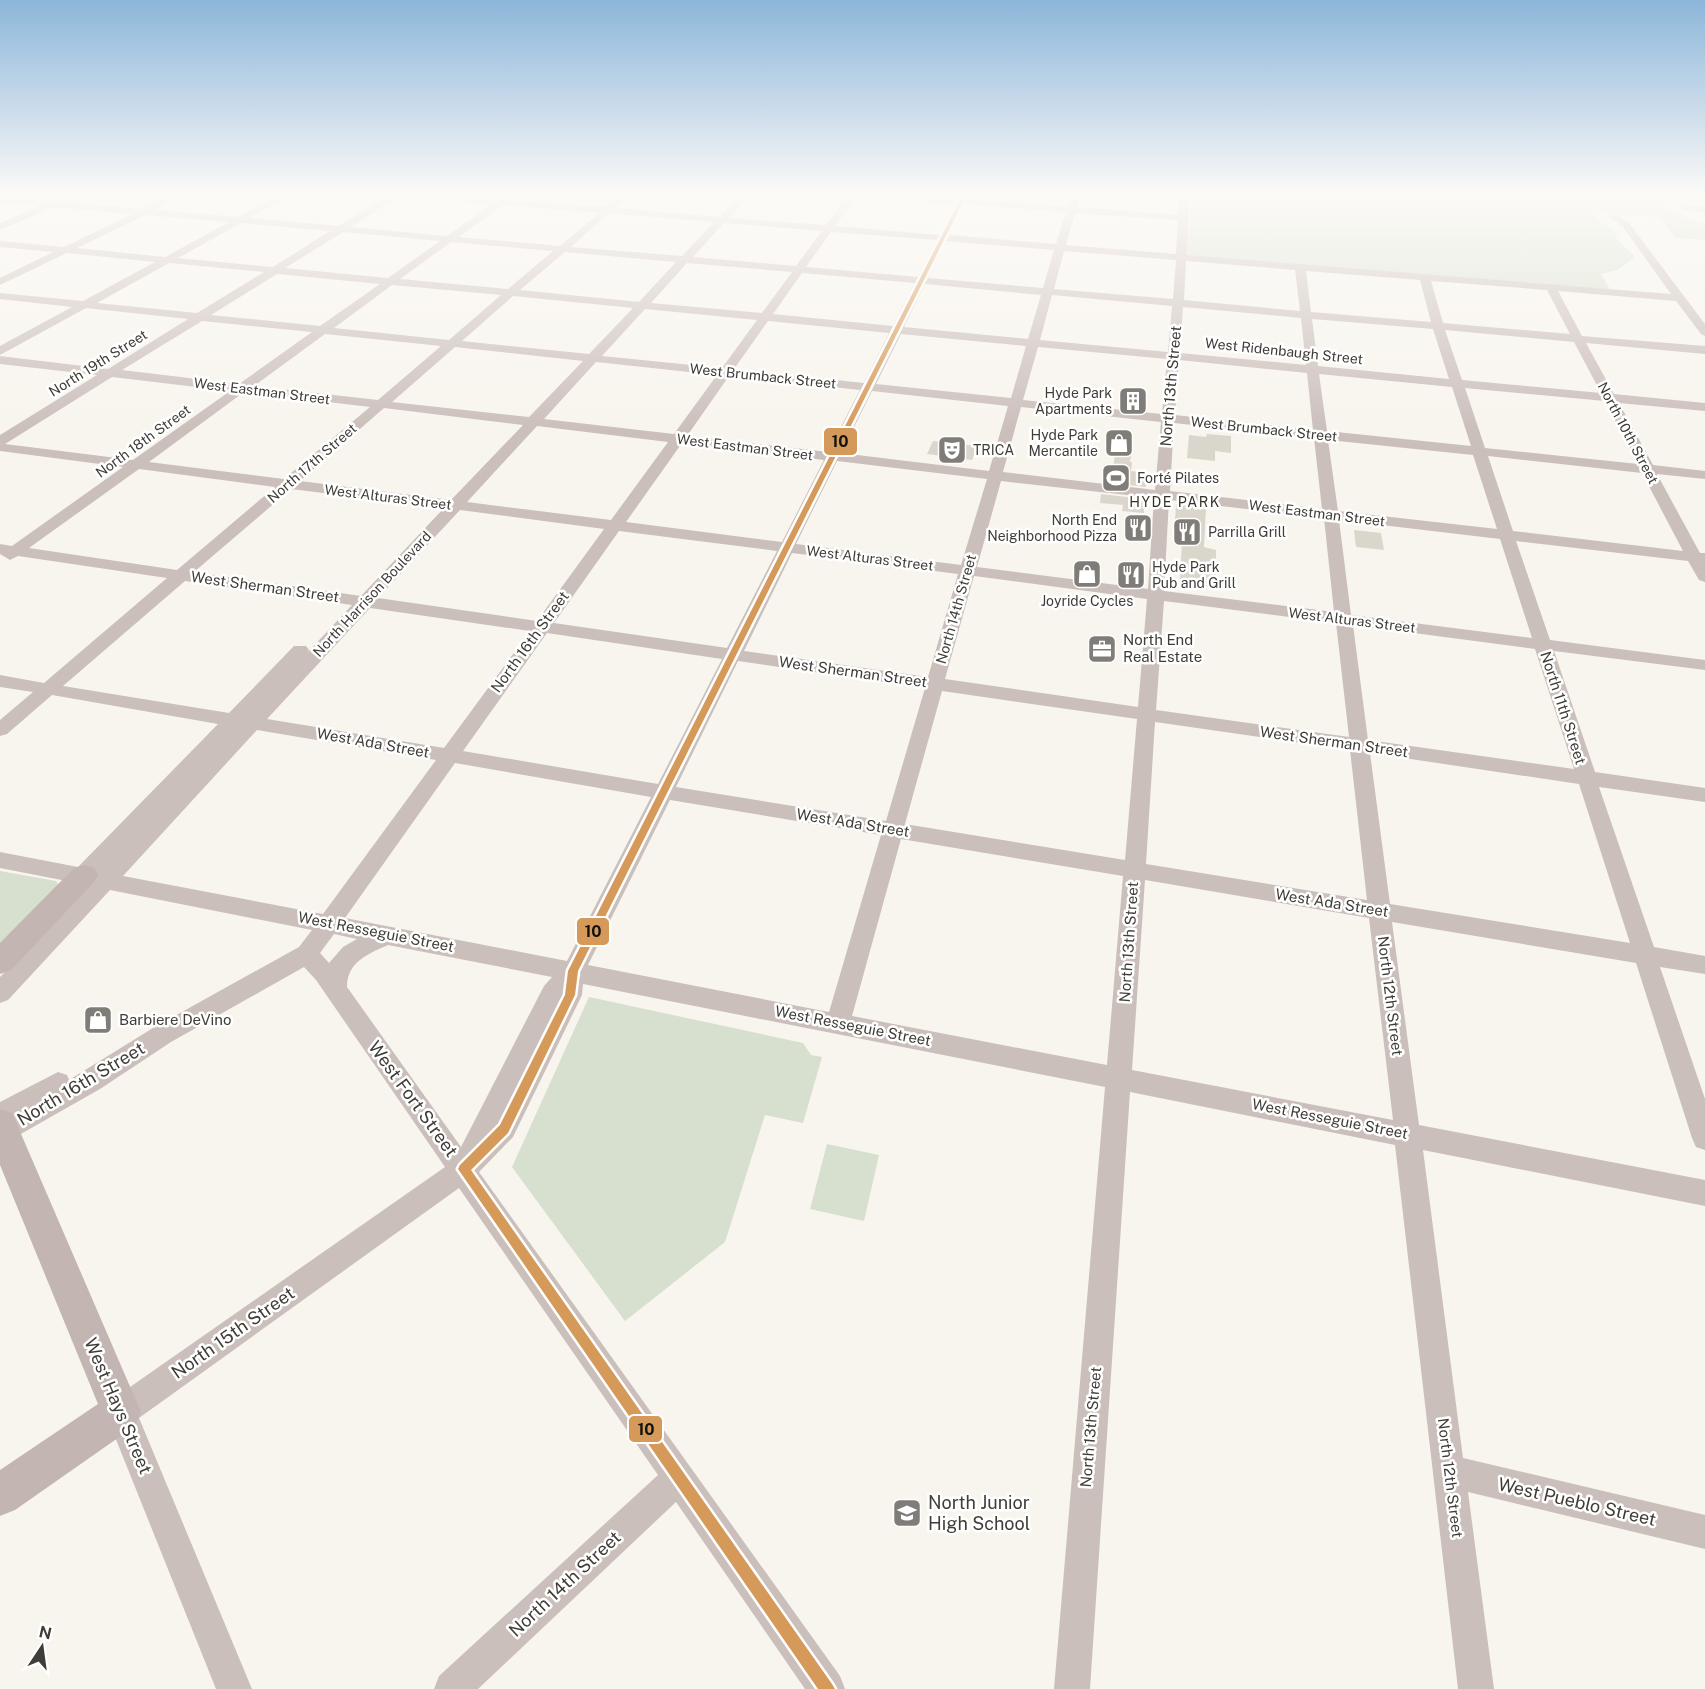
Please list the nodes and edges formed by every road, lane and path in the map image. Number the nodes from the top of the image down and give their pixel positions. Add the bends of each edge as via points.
1 (15, 275) edge
2 (139, 275) edge
3 (269, 275) edge
4 (332, 275) edge
5 (399, 275) edge
6 (531, 275) edge
7 (664, 275) edge
8 (795, 275) edge
9 (864, 275) edge
10 (924, 275) edge
11 (1052, 275) edge
12 (1181, 275) edge
13 (1301, 275) edge
14 (1389, 275) edge
15 (1663, 275) edge
16 (1425, 278) junction
17 (392, 280) junction
18 (921, 280) junction
19 (0, 282) edge
20 (1551, 288) junction
21 (1047, 291) junction
22 (511, 292) junction
23 (0, 296) edge
24 (1680, 298) junction
25 (1178, 303) junction
26 (636, 304) junction
27 (85, 305) junction
28 (1306, 314) junction
29 (765, 316) junction
30 (200, 317) junction
31 (1438, 326) junction
32 (896, 329) junction
33 (323, 330) junction
34 (1705, 332) edge
35 (1577, 338) junction
36 (1033, 342) junction
37 (451, 344) junction
38 (1705, 350) edge
39 (0, 351) edge
40 (1174, 356) junction
41 (585, 358) junction
42 (0, 360) edge
43 (1313, 369) junction
44 (725, 372) junction
45 (109, 373) junction
46 (1457, 383) junction
47 (867, 387) junction
48 (242, 388) junction
49 (1609, 398) junction
50 (1015, 403) junction
51 (380, 404) junction
52 (1705, 407) edge
53 (1168, 419) junction
54 (525, 421) junction
55 (1321, 435) junction
56 (677, 439) junction
57 (0, 441) edge
58 (0, 447) edge
59 (1479, 452) junction
60 (832, 457) junction
61 (136, 465) junction
62 (1647, 469) junction
63 (995, 475) junction
64 (1705, 475) edge
65 (287, 484) junction
66 (1161, 494) junction
67 (447, 504) junction
68 (1331, 514) junction
69 (614, 525) junction
70 (1506, 534) junction
71 (786, 548) junction
72 (8, 550) edge
73 (1700, 557) edge
74 (0, 562) edge
75 (967, 571) junction
76 (181, 575) junction
77 (1705, 577) edge
78 (1156, 595) junction
79 (357, 600) junction
80 (1344, 619) junction
81 (541, 627) junction
82 (1542, 644) junction
83 (733, 654) junction
84 (1705, 665) edge
85 (0, 681) edge
86 (935, 684) junction
87 (48, 689) junction
88 (1147, 715) junction
89 (242, 721) junction
90 (0, 730) edge
91 (1359, 745) junction
92 (449, 756) junction
93 (1585, 778) junction
94 (664, 791) junction
95 (1705, 795) edge
96 (893, 830) junction
97 (0, 860) edge
98 (1135, 870) junction
99 (94, 877) junction
100 (1380, 911) junction
101 (328, 923) junction
102 (389, 935) junction
103 (307, 954) junction
104 (1644, 955) junction
105 (0, 962) edge
106 (1705, 965) edge
107 (573, 971) junction
108 (334, 990) junction
109 (0, 993) edge
110 (838, 1023) junction
111 (1119, 1078) junction
112 (1, 1125) edge
113 (1407, 1134) junction
114 (1705, 1138) edge
115 (464, 1169) junction
116 (1705, 1193) edge
117 (121, 1412) junction
118 (1449, 1471) junction
119 (678, 1478) junction
120 (0, 1495) edge
121 (1705, 1533) edge
122 (234, 1689) edge
123 (452, 1689) edge
124 (827, 1689) edge
125 (1072, 1689) edge
126 (1476, 1689) edge

1 - 19 street
2 - 27 street
3 - 30 street, North 19th Street
4 - 17 street, West Ridenbaugh Street
5 - 17 street, North 18th Street
6 - 22 street, North 17th Street
7 - 26 street, North Harrison Boulevard
8 - 29 street, North 16th Street
9 - 18 street
10 - 18 street, North 15th Street
11 - 21 street, North 14th Street
12 - 25 street, North 13th Street
13 - 28 street, North 12th Street
14 - 16 street
15 - 24 street
16 - 20 street
16 - 31 street, North 11th Street
17 - 22 street, West Ridenbaugh Street
17 - 33 street, North 18th Street
18 - 21 street
18 - 32 street, North 15th Street
20 - 24 street
20 - 35 street, North 10th Street
21 - 25 street
21 - 36 street, North 14th Street
22 - 26 street, West Ridenbaugh Street
22 - 37 street, North 17th Street
23 - 27 street, West Brumback Street
24 - 34 street
25 - 28 street
25 - 40 street, North 13th Street
26 - 29 street, West Ridenbaugh Street
26 - 41 street, North Harrison Boulevard
27 - 30 street, West Brumback Street
27 - 39 street
28 - 31 street
28 - 43 street, North 12th Street
29 - 32 street, West Ridenbaugh Street
29 - 44 street, North 16th Street
30 - 33 street, West Brumback Street
30 - 45 street, North 19th Street
31 - 35 street
31 - 46 street, North 11th Street
32 - 36 street, West Ridenbaugh Street
32 - 47 street, North 15th Street
33 - 37 street, West Brumback Street
33 - 48 street, North 18th Street
35 - 38 street
35 - 49 street, North 10th Street
36 - 40 street, West Ridenbaugh Street
36 - 50 street, North 14th Street
37 - 41 street, West Brumback Street
37 - 51 street, North 17th Street
40 - 43 street, West Ridenbaugh Street
40 - 53 street, North 13th Street
41 - 44 street, West Brumback Street
41 - 54 street, North Harrison Boulevard
42 - 45 street, West Eastman Street
43 - 46 street, West Ridenbaugh Street
43 - 55 street, North 12th Street
44 - 47 street, West Brumback Street
44 - 56 street, North 16th Street
45 - 48 street, West Eastman Street
45 - 57 street, North 19th Street
46 - 49 street, West Ridenbaugh Street
46 - 59 street, North 11th Street
47 - 50 street, West Brumback Street
47 - 60 street, North 15th Street
48 - 51 street, West Eastman Street
48 - 61 street, North 18th Street
49 - 52 street, West Ridenbaugh Street
49 - 62 street, North 10th Street
50 - 53 street, West Brumback Street
50 - 63 street, North 14th Street
51 - 54 street, West Eastman Street
51 - 65 street, North 17th Street
53 - 55 street, West Brumback Street
53 - 66 street, North 13th Street
54 - 56 street, West Eastman Street
54 - 67 street, North Harrison Boulevard
55 - 59 street, West Brumback Street
55 - 68 street, North 12th Street
56 - 60 street, West Eastman Street
56 - 69 street, North 16th Street
58 - 61 street, West Alturas Street
59 - 62 street, West Brumback Street
59 - 70 street, North 11th Street
60 - 63 street, West Eastman Street
60 - 71 street, North 15th Street
61 - 65 street, West Alturas Street
61 - 72 street, North 18th Street
62 - 64 street, West Brumback Street
62 - 73 street, North 10th Street
63 - 66 street, West Eastman Street
63 - 75 street, North 14th Street
65 - 67 street, West Alturas Street
65 - 76 street, North 17th Street
66 - 68 street, West Eastman Street
66 - 78 street, North 13th Street
67 - 69 street, West Alturas Street
67 - 79 street, North Harrison Boulevard
68 - 70 street, West Eastman Street
68 - 80 street, North 12th Street
69 - 71 street, West Alturas Street
69 - 81 street, North 16th Street
70 - 73 street, West Eastman Street
70 - 82 street, North 11th Street
71 - 75 street, West Alturas Street
71 - 83 street, North 15th Street
72 - 74 street, North 18th Street
72 - 76 street, West Sherman Street
73 - 77 street, North 10th Street
75 - 78 street, West Alturas Street
75 - 86 street, North 14th Street
76 - 79 street, West Sherman Street
76 - 87 street, North 17th Street
78 - 80 street, West Alturas Street
78 - 88 street, North 13th Street
79 - 81 street, West Sherman Street
79 - 89 street, North Harrison Boulevard
80 - 82 street, West Alturas Street
80 - 91 street, North 12th Street
81 - 83 street, West Sherman Street
81 - 92 street, North 16th Street
82 - 84 street, West Alturas Street
82 - 93 street, North 11th Street
83 - 86 street, West Sherman Street
83 - 94 street, North 15th Street
85 - 87 street, West Ada Street
86 - 88 street, West Sherman Street
86 - 96 street, North 14th Street
87 - 89 street, West Ada Street
87 - 90 street, North 17th Street
88 - 91 street, West Sherman Street
88 - 98 street, North 13th Street
89 - 92 street, West Ada Street
89 - 99 street, North Harrison Boulevard
91 - 93 street, West Sherman Street
91 - 100 street, North 12th Street
92 - 94 street, West Ada Street
92 - 101 street, North 16th Street
93 - 95 street, West Sherman Street
93 - 104 street, North 11th Street
94 - 96 street, West Ada Street
94 - 107 street, North 15th Street
96 - 98 street, West Ada Street
96 - 110 street, North 14th Street
97 - 99 street, West Resseguie Street
98 - 100 street, West Ada Street
98 - 111 street, North 13th Street
99 - 101 street, West Resseguie Street
99 - 105 main road, North Harrison Boulevard
99 - 109 street, North Harrison Boulevard
100 - 104 street, West Ada Street
100 - 113 street, North 12th Street
101 - 102 street, West Resseguie Street
101 - 103 street, North 16th Street
102 - 107 street, West Resseguie Street
102 - 108 street via 345,956 334,979
103 - 108 street, West Fort Street
103 - 112 street, North 16th Street via 162,1035 91,1081
104 - 106 street, West Ada Street
104 - 114 street, North 11th Street
107 - 110 street, West Resseguie Street
107 - 115 street, North 15th Street via 570,995 504,1129
108 - 115 street, West Fort Street
110 - 111 street, West Resseguie Street
111 - 113 street, West Resseguie Street
111 - 125 street, North 13th Street
112 - 117 main road, West Hays Street
113 - 116 street, West Resseguie Street
113 - 118 street, North 12th Street
115 - 117 street, North 15th Street
115 - 119 street, West Fort Street
117 - 120 main road, North 15th Street
117 - 122 street, West Hays Street
118 - 121 street, West Pueblo Street
118 - 126 street, North 12th Street
119 - 123 street, North 14th Street
119 - 124 street, West Fort Street

